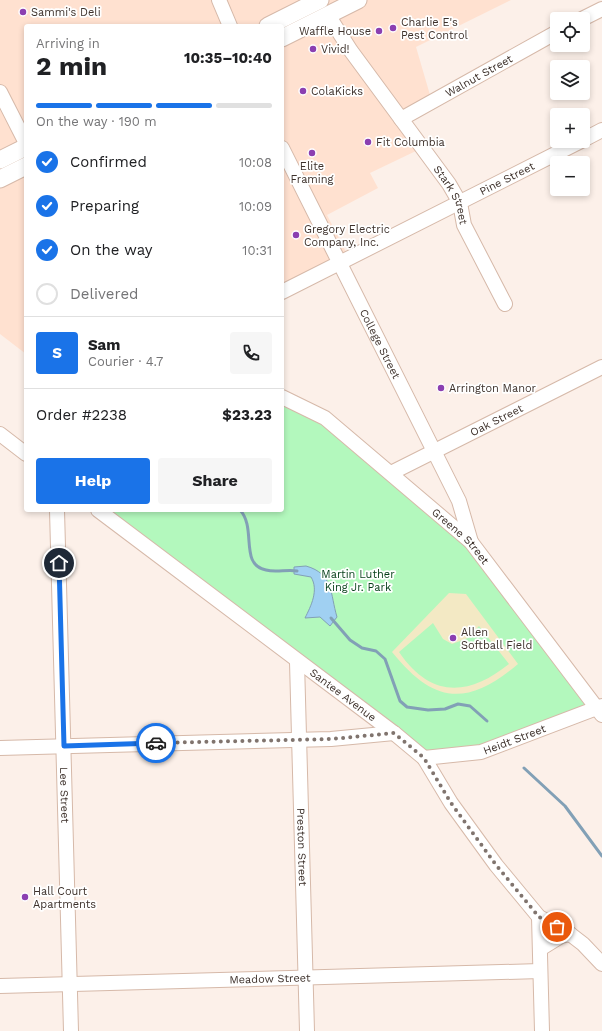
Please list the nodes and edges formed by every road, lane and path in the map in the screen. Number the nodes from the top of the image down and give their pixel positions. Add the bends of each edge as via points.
1 (219, 0) edge
2 (320, 0) edge
3 (358, 0) edge
4 (600, 8) edge
5 (590, 14) edge
6 (328, 15) junction
7 (229, 24) edge
8 (272, 24) edge
9 (550, 36) edge
10 (284, 37) edge
11 (0, 92) edge
12 (401, 119) junction
13 (602, 130) edge
14 (590, 137) edge
15 (24, 139) edge
16 (24, 148) edge
17 (568, 148) edge
18 (284, 152) edge
19 (0, 160) edge
20 (24, 167) edge
21 (0, 179) edge
22 (460, 203) junction
23 (339, 263) junction
24 (284, 291) edge
25 (505, 304) dead end
26 (600, 372) edge
27 (284, 398) edge
28 (0, 434) edge
29 (24, 449) edge
30 (434, 452) junction
31 (391, 474) junction
32 (57, 512) edge
33 (101, 512) edge
34 (471, 542) junction
35 (297, 662) junction
36 (600, 710) edge
37 (394, 733) junction
38 (299, 740) junction
39 (64, 746) junction
40 (0, 748) edge
41 (424, 758) junction
42 (539, 917) junction
43 (570, 934) junction
44 (540, 949) junction
45 (602, 964) edge
46 (540, 971) junction
47 (306, 978) junction
48 (70, 984) junction
49 (0, 986) edge
50 (71, 1031) edge
51 (307, 1031) edge
52 (542, 1031) edge

1 - 7 street
2 - 8 main road
3 - 6 main road
4 - 5 street
6 - 10 main road
6 - 12 street, Stark Street
9 - 12 street, Walnut Street
11 - 15 street
12 - 22 street, Stark Street
13 - 14 street, Pine Street
16 - 19 main road
17 - 22 street, Pine Street
18 - 23 street, College Street
20 - 21 main road
22 - 23 street, Pine Street
22 - 25 street, Stark Street via 464,225
23 - 24 street, Pine Street
23 - 30 street, College Street
26 - 30 street, Oak Street
27 - 31 street, Greene Street via 325,418
28 - 29 street
30 - 31 street, Oak Street
30 - 34 street, College Street via 459,501
31 - 34 street, Greene Street
32 - 39 street, Lee Street
33 - 35 street, Santee Avenue
34 - 36 street, Greene Street
35 - 37 street, Santee Avenue
35 - 38 street, Preston Street
36 - 41 street, Heidt Street via 481,752
37 - 38 street
37 - 41 street, Santee Avenue
38 - 39 street
38 - 47 street, Preston Street
39 - 40 street
39 - 48 street, Lee Street
41 - 42 street, Santee Avenue via 451,803 496,865
42 - 43 street, Santee Avenue
42 - 44 street
43 - 44 street via 561,936
43 - 45 street, Santee Avenue
44 - 46 street
46 - 47 street, Meadow Street
46 - 52 street
47 - 48 street, Meadow Street
47 - 51 street, Preston Street
48 - 49 street, Meadow Street
48 - 50 street, Lee Street

